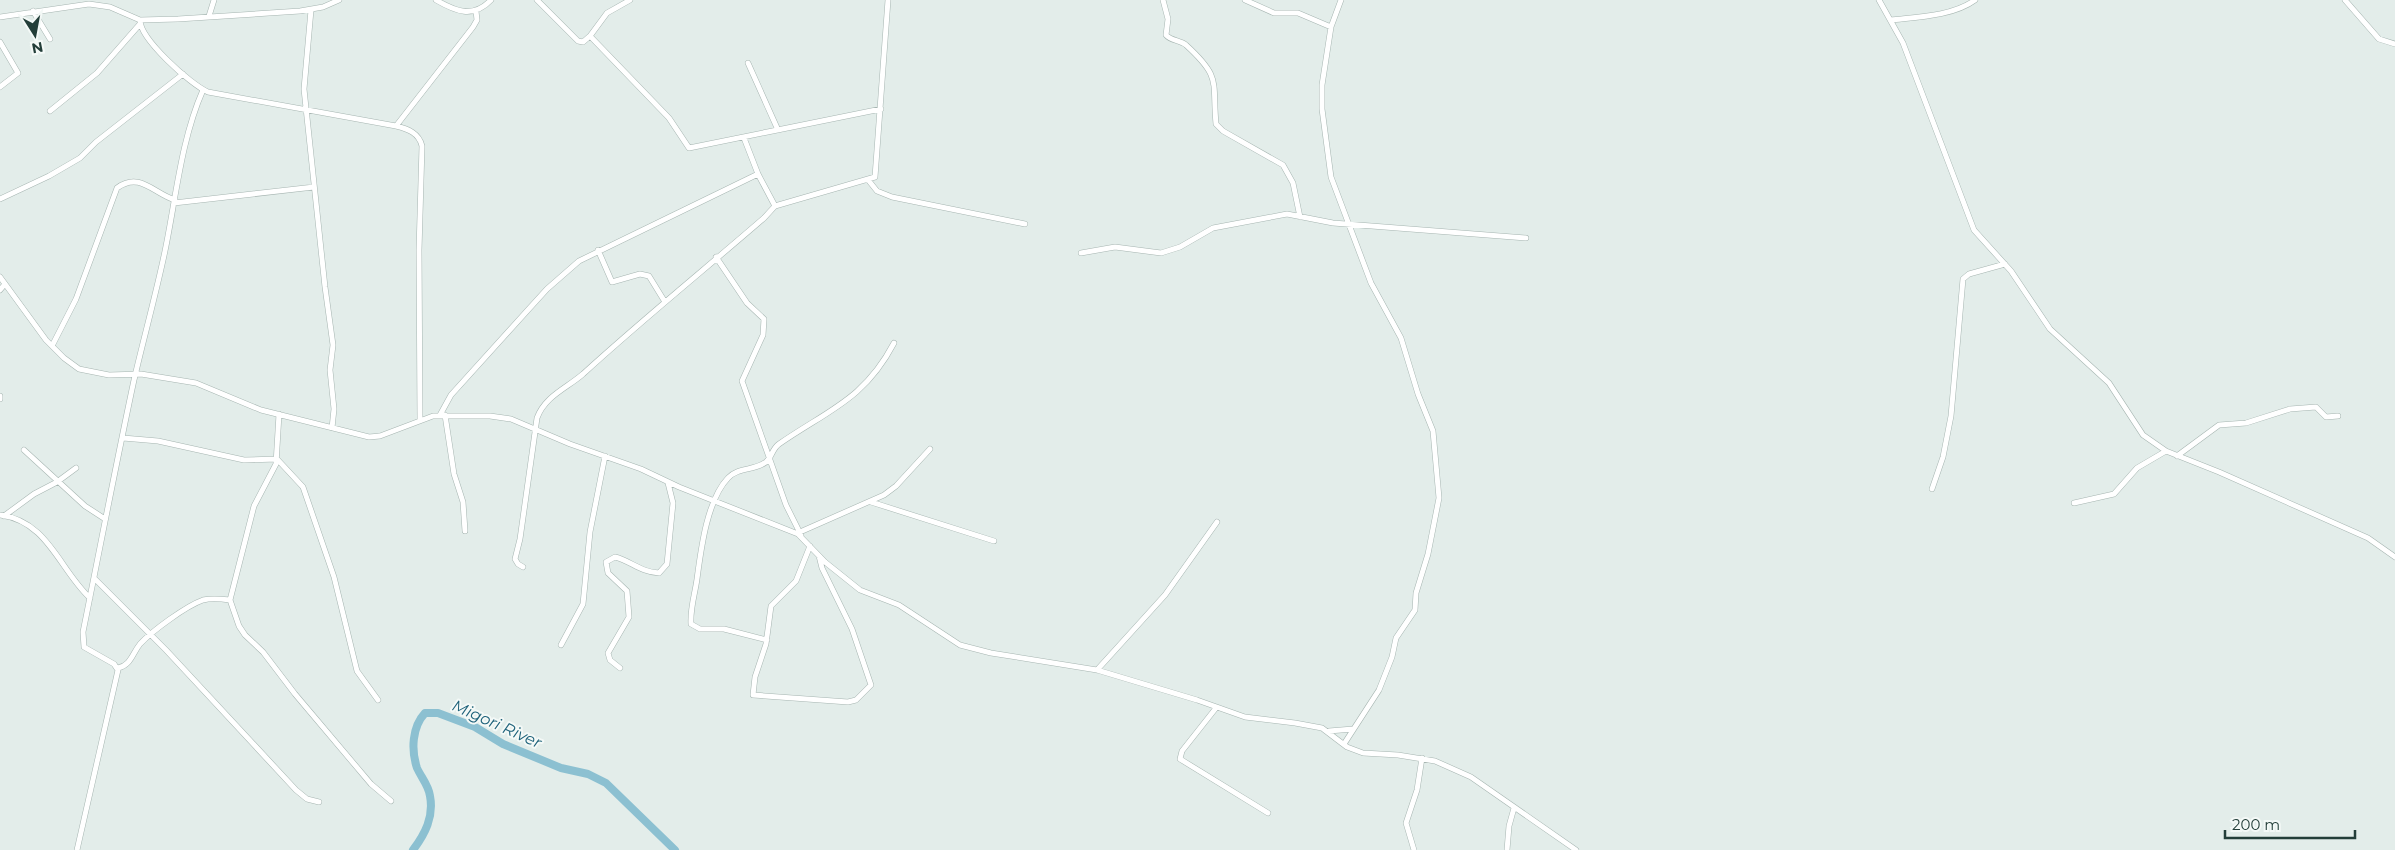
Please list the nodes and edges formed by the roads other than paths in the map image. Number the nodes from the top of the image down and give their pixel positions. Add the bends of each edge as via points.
1 (214, 0) edge
2 (339, 0) edge
3 (436, 0) edge
4 (491, 0) edge
5 (537, 0) edge
6 (630, 0) edge
7 (888, 0) edge
8 (1163, 0) edge
9 (1245, 0) edge
10 (1341, 0) edge
11 (1879, 0) edge
12 (1975, 0) edge
13 (2345, 0) edge
14 (312, 10) junction
15 (33, 11) junction
16 (476, 11) junction
17 (208, 16) junction
18 (0, 17) edge
19 (1891, 20) junction
20 (140, 22) junction
21 (1331, 27) junction
22 (590, 36) junction
23 (50, 39) dead end
24 (0, 42) edge
25 (2395, 44) edge
26 (748, 63) dead end
27 (183, 74) junction
28 (0, 87) edge
29 (203, 90) junction
30 (881, 109) junction
31 (50, 111) dead end
32 (306, 111) junction
33 (396, 126) junction
34 (778, 130) junction
35 (744, 138) junction
36 (758, 174) junction
37 (869, 181) junction
38 (314, 188) junction
39 (0, 199) edge
40 (174, 202) junction
41 (775, 206) junction
42 (1300, 217) junction
43 (1025, 224) dead end
44 (1348, 224) junction
45 (1526, 238) dead end
46 (598, 250) junction
47 (1081, 253) dead end
48 (716, 257) junction
49 (2005, 264) junction
50 (0, 277) edge
51 (5, 284) junction
52 (0, 290) edge
53 (665, 302) junction
54 (894, 343) dead end
55 (52, 346) junction
56 (136, 374) junction
57 (279, 414) junction
58 (443, 415) junction
59 (2338, 416) dead end
60 (420, 420) junction
61 (332, 428) junction
62 (536, 429) junction
63 (123, 438) junction
64 (930, 449) dead end
65 (24, 450) dead end
66 (2166, 452) junction
67 (605, 456) junction
68 (2177, 456) junction
69 (770, 457) junction
70 (277, 459) junction
71 (76, 468) dead end
72 (57, 482) junction
73 (668, 482) junction
74 (1932, 489) dead end
75 (714, 500) junction
76 (871, 502) junction
77 (2074, 503) dead end
78 (1, 516) edge
79 (106, 518) junction
80 (1217, 522) dead end
81 (464, 531) dead end
82 (800, 532) junction
83 (804, 540) junction
84 (994, 541) dead end
85 (810, 546) junction
86 (819, 556) junction
87 (2395, 557) edge
88 (524, 567) dead end
89 (94, 578) junction
90 (90, 598) junction
91 (230, 600) junction
92 (150, 634) junction
93 (767, 640) junction
94 (561, 645) dead end
95 (118, 668) junction
96 (620, 668) dead end
97 (1097, 670) junction
98 (378, 700) dead end
99 (1216, 708) junction
100 (1353, 729) junction
101 (1329, 731) junction
102 (1344, 744) junction
103 (1422, 758) junction
104 (390, 801) dead end
105 (319, 802) dead end
106 (1514, 808) junction
107 (1268, 813) dead end
108 (77, 850) edge
109 (1414, 850) edge
110 (1507, 850) edge
111 (1576, 850) edge

1 - 17 street
2 - 14 street
3 - 16 street via 456,10
4 - 16 street
5 - 22 street via 578,41 583,42
6 - 22 street via 607,13
7 - 30 street
8 - 42 street via 1168,19 1166,35 1185,45 1212,73 1216,124 1222,131 1283,165 1293,183
9 - 21 street via 1274,13 1298,13
10 - 21 street
11 - 19 street
12 - 19 street via 1942,12
13 - 25 street via 2379,39
14 - 17 street
14 - 32 street via 305,76
15 - 18 street
15 - 20 street via 89,4 105,6
15 - 23 street
16 - 33 street via 477,20 473,27
17 - 20 street
19 - 49 street via 1972,225
20 - 27 street via 148,38
20 - 31 street via 97,72
21 - 44 street via 1322,85 1322,109 1331,177
22 - 35 street via 668,118 689,148
24 - 28 street via 18,72
26 - 34 street
27 - 29 street
27 - 39 street via 80,158
29 - 32 street
29 - 40 street via 194,113
30 - 34 street
30 - 37 street via 876,174
32 - 33 street
32 - 38 street
33 - 60 street via 415,133 422,146
34 - 35 street
35 - 36 street
36 - 41 street
36 - 46 street
37 - 41 street via 842,185
37 - 43 street via 877,191 892,197
38 - 40 street
38 - 61 street via 333,345
40 - 55 street via 141,182 118,188 76,299
40 - 56 street via 166,250
41 - 48 street
42 - 44 street
42 - 47 street via 1287,214 1213,228 1180,247 1161,253 1115,247
44 - 45 street
44 - 100 street via 1374,290 1401,338 1433,431 1439,498 1416,593 1415,610 1396,638 1379,690
46 - 53 street via 612,282 640,274 649,276
46 - 58 street via 579,261 547,289 451,395
48 - 53 street
48 - 69 street via 747,303 764,318 762,339 742,381
49 - 66 street via 2050,329 2104,378 2143,435
49 - 74 street via 1969,274 1963,279 1952,406 1943,457
50 - 51 street
51 - 52 street
51 - 55 street
53 - 62 street via 545,404
54 - 69 street via 879,370 857,392 779,444
55 - 56 street via 84,371 109,375
56 - 57 street via 196,383 252,407
56 - 63 street
57 - 61 street
57 - 70 street
58 - 60 street
58 - 62 street via 498,416
58 - 81 street via 463,502
59 - 68 street via 2326,417 2316,407 2310,406 2252,422 2220,424
60 - 61 street via 375,437
62 - 67 street
62 - 88 street via 515,559
63 - 70 street via 158,441 244,460
63 - 79 street
64 - 76 street via 896,486
65 - 72 street
66 - 68 street
66 - 77 street via 2137,468 2114,494
67 - 73 street
67 - 94 street via 590,532 583,604
68 - 87 street via 2368,538
69 - 75 street via 765,463 729,476
69 - 82 street via 785,502
70 - 91 street via 274,472 254,506
70 - 98 street via 303,487 332,567 357,671
71 - 72 street
72 - 78 street
72 - 79 street via 94,513
73 - 75 street
73 - 96 street via 673,503 664,569 655,573 633,567 615,557 606,562 608,573 625,588 628,596 630,618 608,653 610,660
75 - 83 street via 785,528
75 - 93 street via 698,565 691,624 700,629 724,629
76 - 82 street
76 - 84 street
78 - 90 street via 25,522 43,535
79 - 89 street
80 - 97 street via 1165,595
82 - 83 street
83 - 85 street
85 - 86 street
85 - 93 street via 796,581 772,604
86 - 93 street via 855,636 870,681 869,688 856,700 848,702 753,695
86 - 97 street via 860,590 899,605 960,645 984,652
89 - 90 street
89 - 92 street
90 - 95 street via 83,645
91 - 92 street via 203,600
91 - 104 street via 244,635 263,652 371,784
92 - 95 street via 128,664
92 - 105 street via 296,790 307,799
95 - 108 street
97 - 99 street
99 - 101 street via 1245,718 1295,722
99 - 107 street via 1179,758
100 - 101 street
100 - 102 street
101 - 102 street
102 - 103 street via 1363,753
103 - 106 street via 1470,777
103 - 109 street via 1417,790 1406,822
106 - 110 street
106 - 111 street

